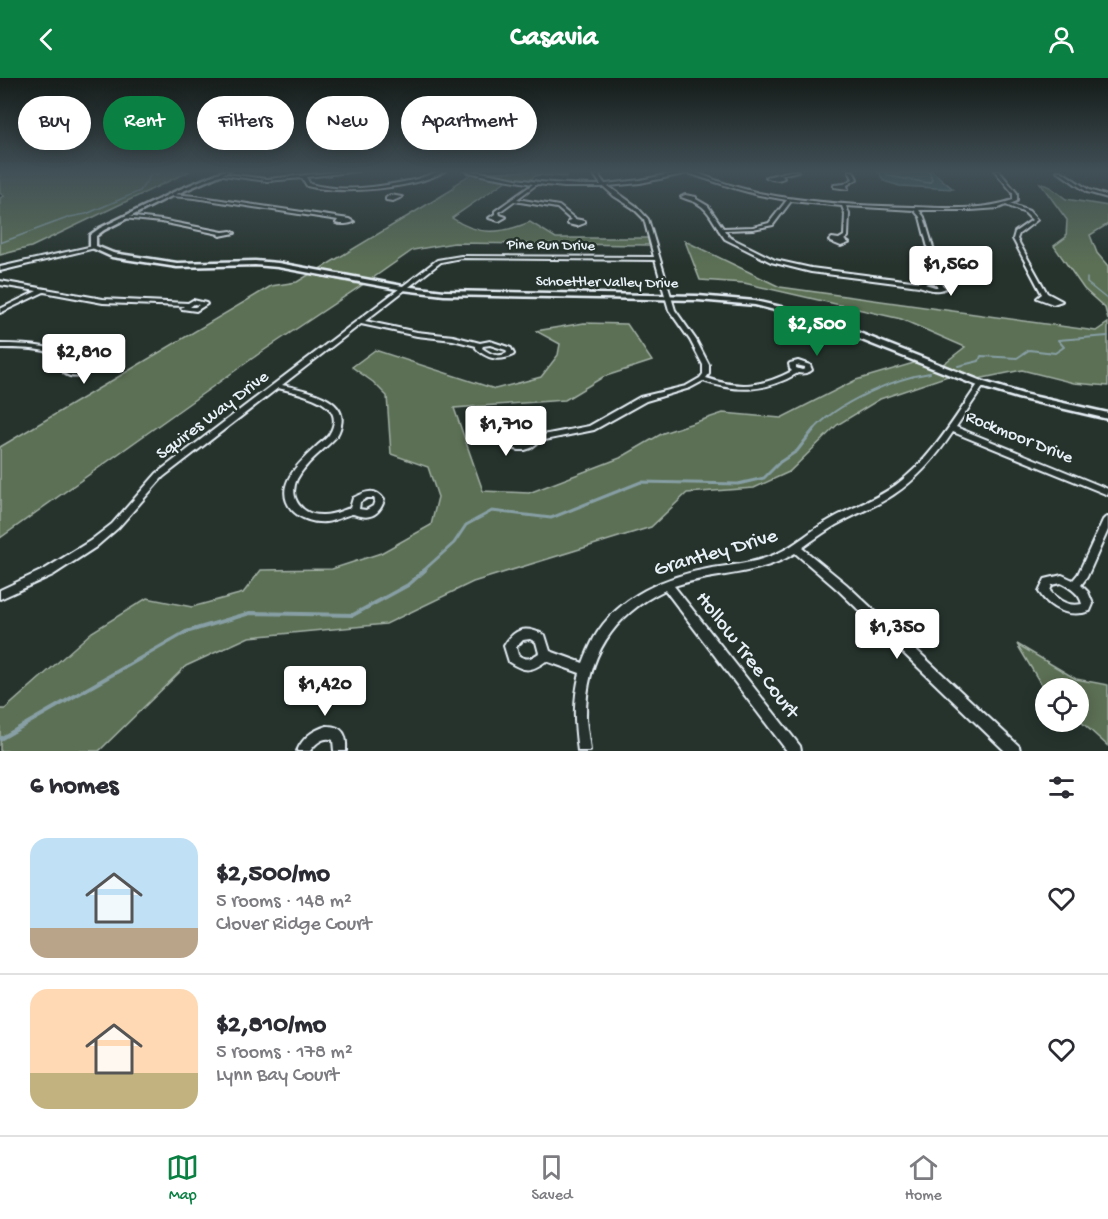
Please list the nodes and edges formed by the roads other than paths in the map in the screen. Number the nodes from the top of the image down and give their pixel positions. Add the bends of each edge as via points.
1 (156, 202) edge
2 (230, 202) edge
3 (511, 202) edge
4 (529, 202) edge
5 (626, 202) edge
6 (699, 202) edge
7 (787, 202) edge
8 (811, 202) edge
9 (1013, 202) edge
10 (844, 206) junction
11 (1008, 206) junction
12 (915, 208) junction
13 (498, 215) dead end
14 (125, 217) junction
15 (344, 220) dead end
16 (574, 220) dead end
17 (720, 229) junction
18 (223, 233) dead end
19 (841, 240) dead end
20 (93, 247) junction
21 (445, 259) joint
22 (658, 259) junction
23 (0, 269) edge
24 (933, 280) junction
25 (0, 283) edge
26 (920, 284) junction
27 (403, 288) junction
28 (42, 291) junction
29 (1045, 294) dead end
30 (668, 297) junction
31 (188, 304) dead end
32 (0, 311) edge
33 (361, 322) junction
34 (480, 345) dead end
35 (0, 346) edge
36 (78, 364) dead end
37 (797, 371) dead end
38 (702, 380) junction
39 (981, 384) junction
40 (278, 386) junction
41 (1108, 416) edge
42 (951, 428) junction
43 (537, 439) dead end
44 (1108, 492) edge
45 (354, 510) dead end
46 (1108, 520) edge
47 (796, 549) junction
48 (667, 585) junction
49 (1075, 585) dead end
50 (0, 595) edge
51 (545, 655) dead end
52 (585, 669) junction
53 (303, 751) edge
54 (340, 751) edge
55 (584, 751) edge
56 (795, 751) edge
57 (1014, 751) edge

1 - 14 street
2 - 15 street
3 - 13 street
4 - 16 street via 558,207
5 - 22 street via 644,215
6 - 17 street via 707,207
7 - 17 street via 771,224
8 - 10 street
9 - 11 street
10 - 12 street
10 - 19 street via 846,237
11 - 12 street
11 - 29 street via 1027,212 1035,220 1015,239
12 - 24 street via 922,217 937,271
14 - 18 street
14 - 20 street via 93,235
17 - 26 street via 733,242 780,263
20 - 23 street
20 - 27 street, Schoettler Valley Drive via 112,255 177,265 255,262
21 - 22 street, Pine Run Drive
21 - 27 street, Squires Way Drive
22 - 30 street
24 - 26 street
24 - 26 street via 943,288
25 - 28 street
27 - 30 street, Schoettler Valley Drive via 465,294
27 - 33 street, Squires Way Drive
28 - 31 street via 119,303
28 - 32 street
30 - 38 street via 706,365
30 - 39 street, Schoettler Valley Drive via 728,299 781,308
33 - 34 street
33 - 40 street, Squires Way Drive
35 - 36 street via 65,355
37 - 38 street via 760,387 731,387
38 - 43 street via 643,399 591,428
39 - 41 street, Schoettler Valley Drive
39 - 42 street, Grantley Drive
40 - 45 street via 327,402 338,416 334,434 294,477 289,500 301,513 321,519
40 - 50 street, Squires Way Drive via 160,475 115,526 93,544 49,572
42 - 44 street, Rockmoor Drive
42 - 47 street, Grantley Drive via 901,485 819,530
46 - 49 street via 1082,578
47 - 48 street, Grantley Drive via 769,562 710,571
47 - 57 street via 842,587
48 - 52 street, Grantley Drive via 627,606 614,619
48 - 56 street, Hollow Tree Court
51 - 52 street
52 - 55 street, Grantley Drive via 581,727
53 - 54 street via 310,739 328,732 338,736

